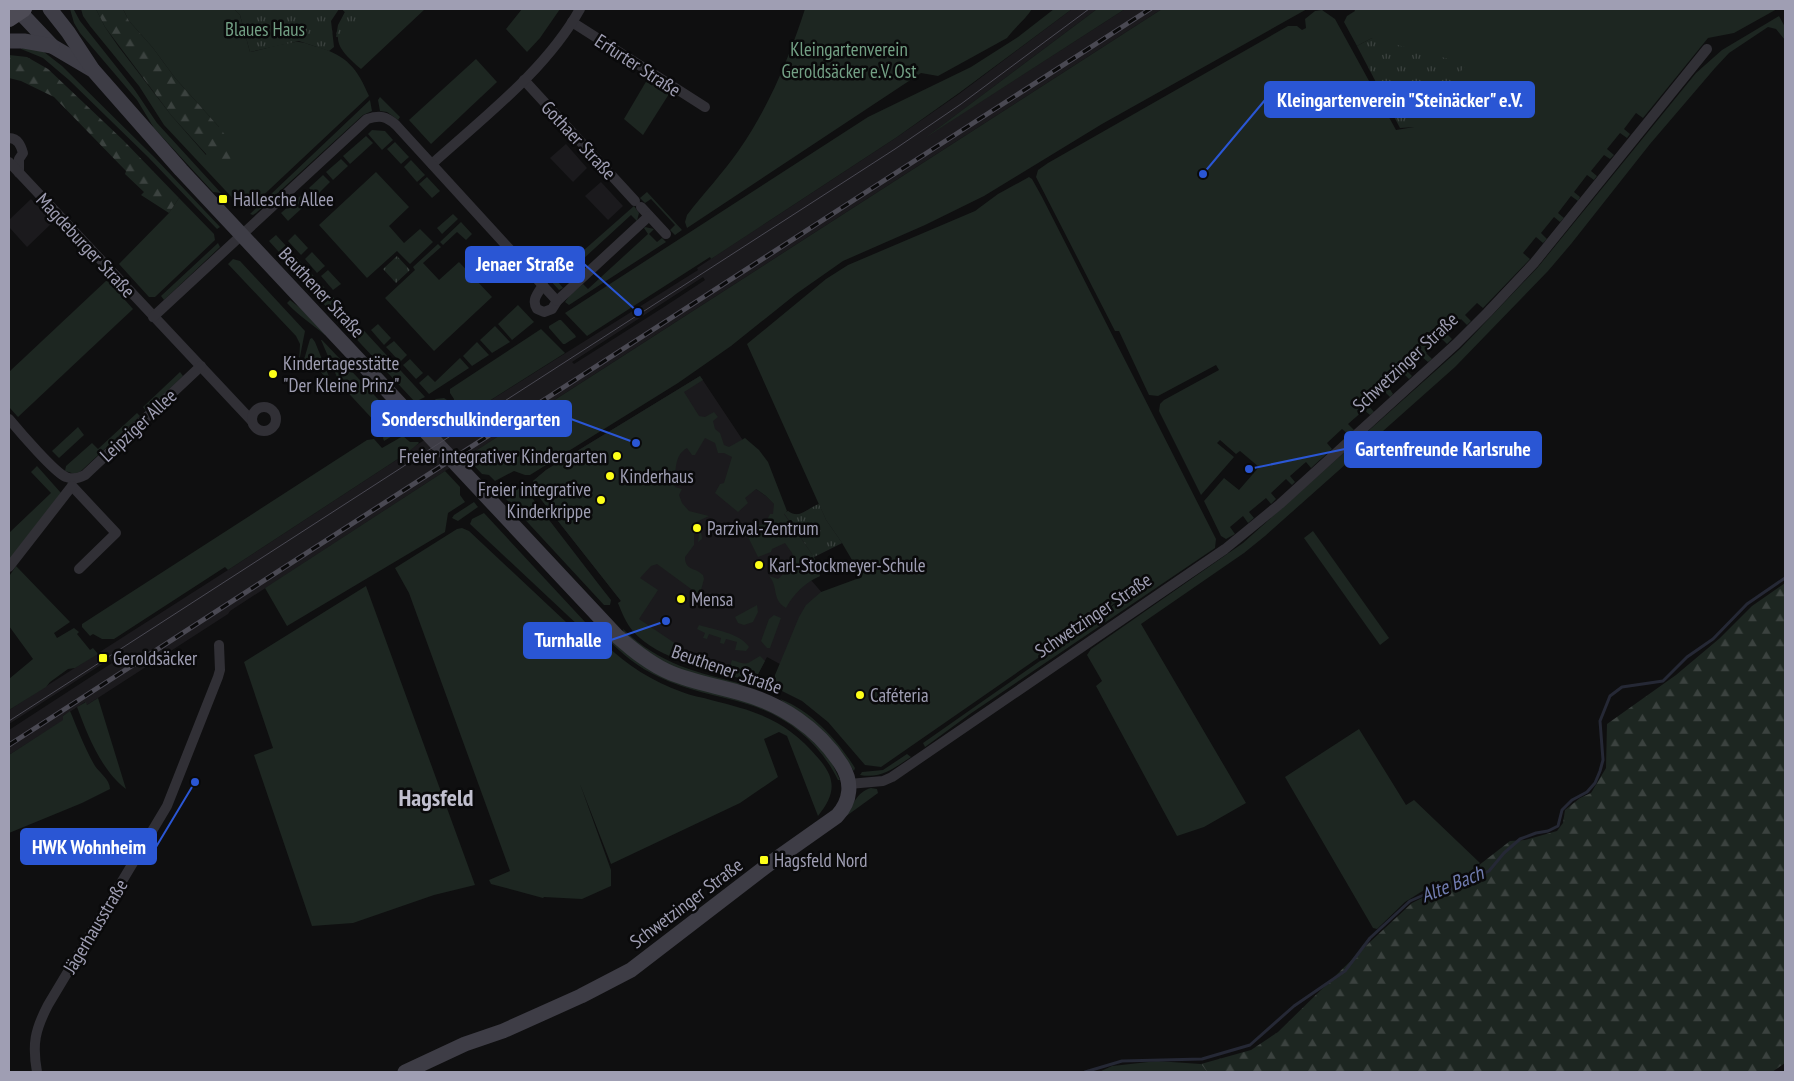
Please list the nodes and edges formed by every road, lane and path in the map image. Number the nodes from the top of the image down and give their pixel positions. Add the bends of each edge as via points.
1 (50, 9) edge
2 (65, 9) edge
3 (580, 9) edge
4 (17, 12) edge
5 (572, 22) junction
6 (68, 32) junction
7 (9, 41) edge
8 (52, 46) junction
9 (1707, 49) dead end
10 (93, 70) junction
11 (524, 80) junction
12 (704, 107) dead end
13 (9, 138) edge
14 (9, 162) edge
15 (432, 164) junction
16 (19, 173) junction
17 (649, 216) junction
18 (242, 234) junction
19 (666, 234) dead end
20 (543, 285) junction
21 (557, 301) junction
22 (154, 317) junction
23 (201, 366) junction
24 (9, 419) edge
25 (252, 421) dead end
26 (72, 482) junction
27 (9, 567) edge
28 (79, 568) dead end
29 (219, 645) dead end
30 (849, 784) junction
31 (36, 1072) edge
32 (405, 1072) edge

1 - 6 main road, Beuthener Straße
2 - 6 main road
3 - 5 street
4 - 8 main road, Beuthener Straße
5 - 11 street
5 - 12 street, Erfurter Straße
6 - 10 main road, Beuthener Straße
7 - 8 main road
8 - 10 main road, Beuthener Straße
9 - 30 street, Schwetzinger Straße via 1534,263 1456,344 1275,508 1225,549 892,777 883,781
10 - 18 main road, Beuthener Straße
11 - 15 street
11 - 17 street, Gothaer Straße
13 - 16 street via 17,141 23,153 19,159
14 - 16 street, Magdeburger Straße
15 - 18 street via 387,117 367,119
15 - 20 street
16 - 22 street, Magdeburger Straße
17 - 19 street, Gothaer Straße
17 - 21 street
18 - 22 street
18 - 30 main road, Beuthener Straße via 617,636 640,655 669,672 743,694 791,714 815,732 831,750 843,767
20 - 21 street
20 - 21 street via 534,300 536,309 549,311
22 - 23 street, Magdeburger Straße
23 - 25 street, Magdeburger Straße
23 - 26 street, Leipziger Allee via 85,475
24 - 26 street via 58,472
26 - 27 street, Leipziger Allee
26 - 28 street via 116,533
29 - 31 street, Jägerhausstraße via 218,677 171,798 39,1022 34,1045
30 - 32 main road, Schwetzinger Straße via 848,799 837,816 631,970 581,996

